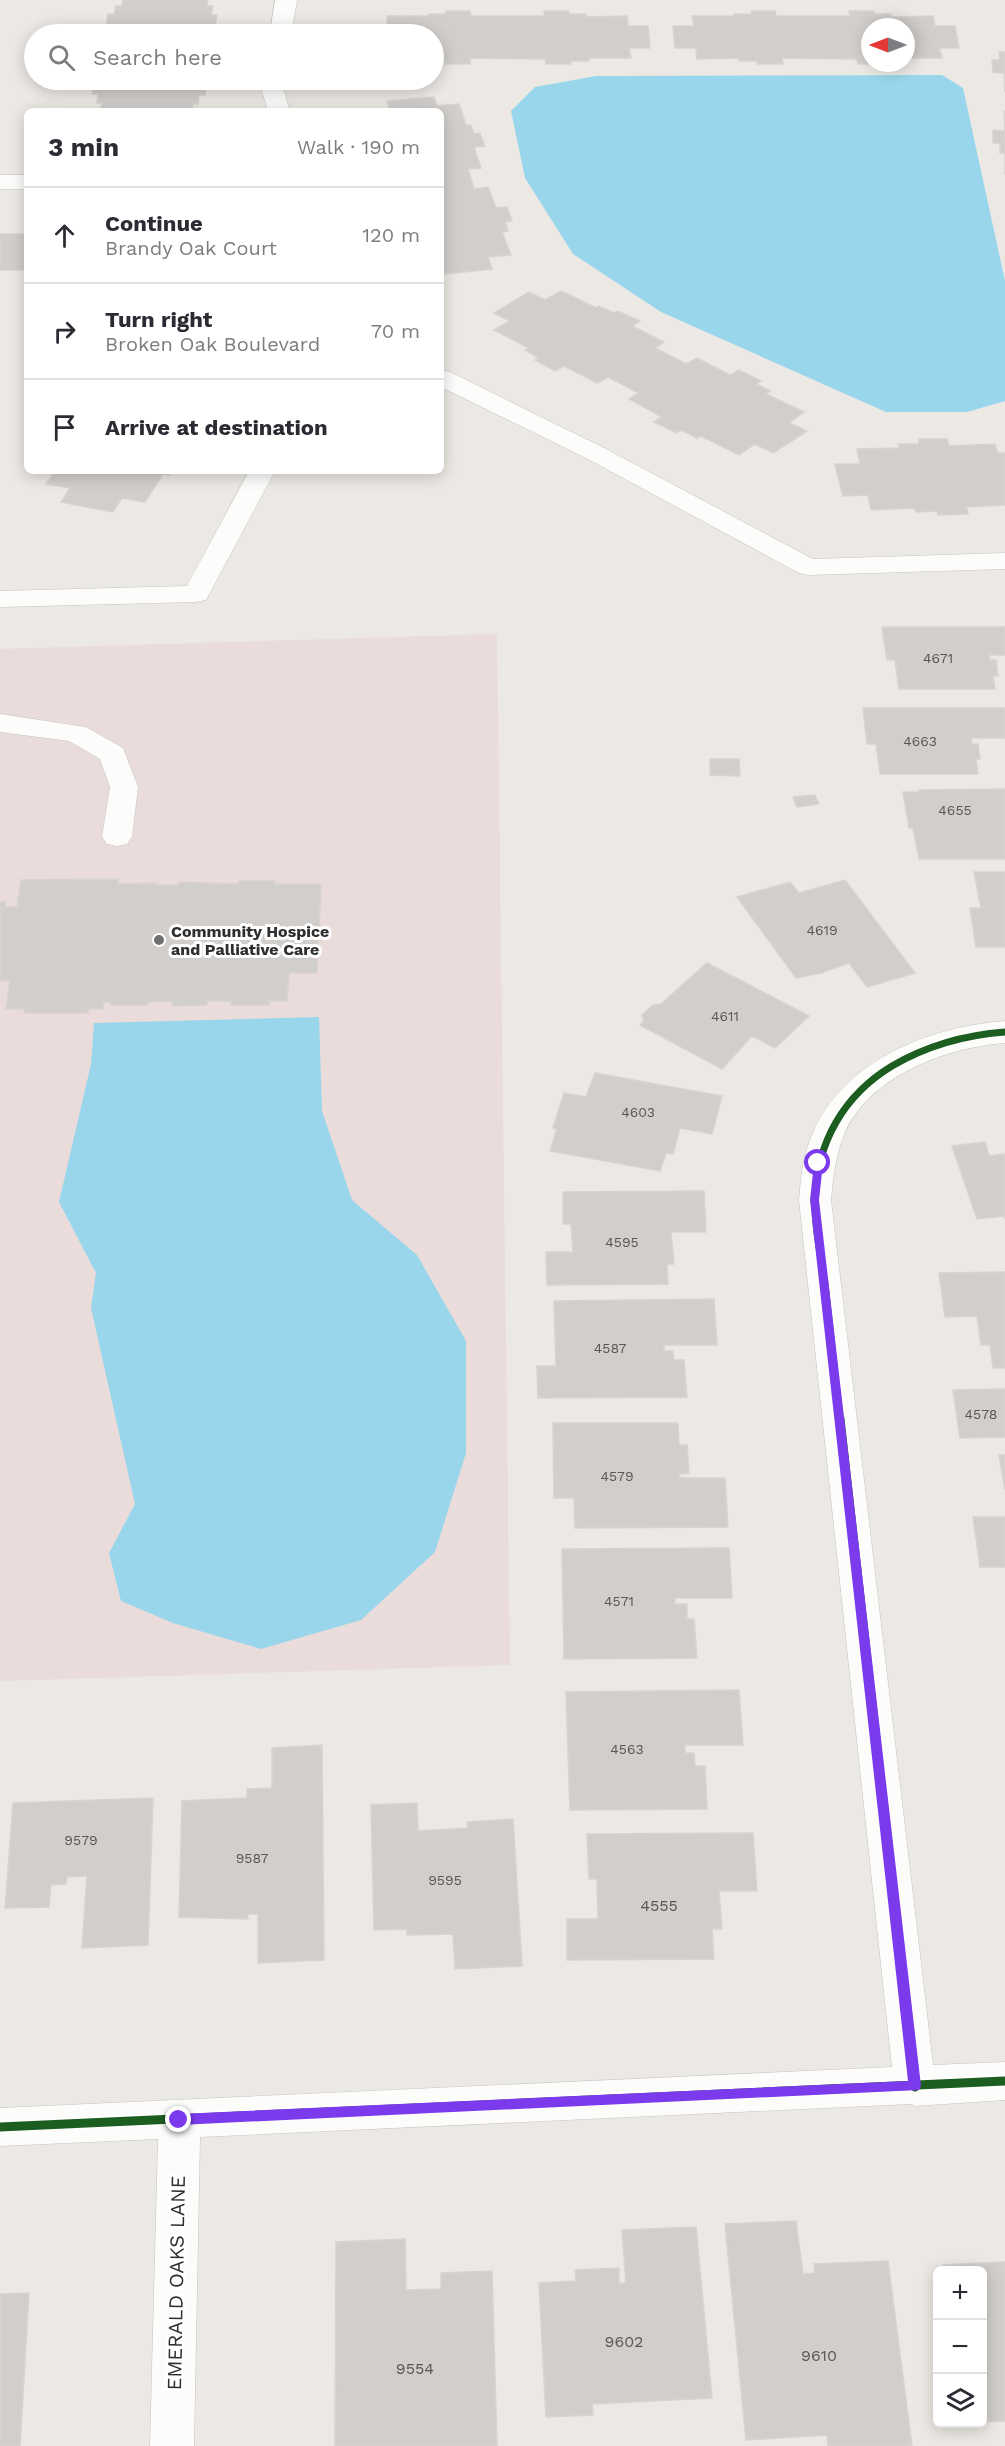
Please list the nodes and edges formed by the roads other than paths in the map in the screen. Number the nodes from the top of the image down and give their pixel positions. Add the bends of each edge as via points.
1 (286, 0) edge
2 (282, 24) edge
3 (273, 90) edge
4 (278, 108) edge
5 (0, 182) edge
6 (24, 182) edge
7 (444, 378) edge
8 (260, 474) edge
9 (1005, 561) edge
10 (0, 599) edge
11 (0, 723) edge
12 (117, 837) dead end
13 (1005, 1032) edge
14 (1005, 2081) edge
15 (915, 2086) junction
16 (179, 2120) junction
17 (0, 2127) edge
18 (172, 2446) edge

1 - 2 street
3 - 4 street
5 - 6 street
7 - 9 street via 597,454 808,567
8 - 10 street via 196,594
11 - 12 street via 76,734 113,754 124,787
13 - 15 street via 948,1041 902,1059 862,1087 833,1124 818,1163 815,1200
14 - 15 street
15 - 16 street
16 - 17 street
16 - 18 street, EMERALD OAKS LANE

